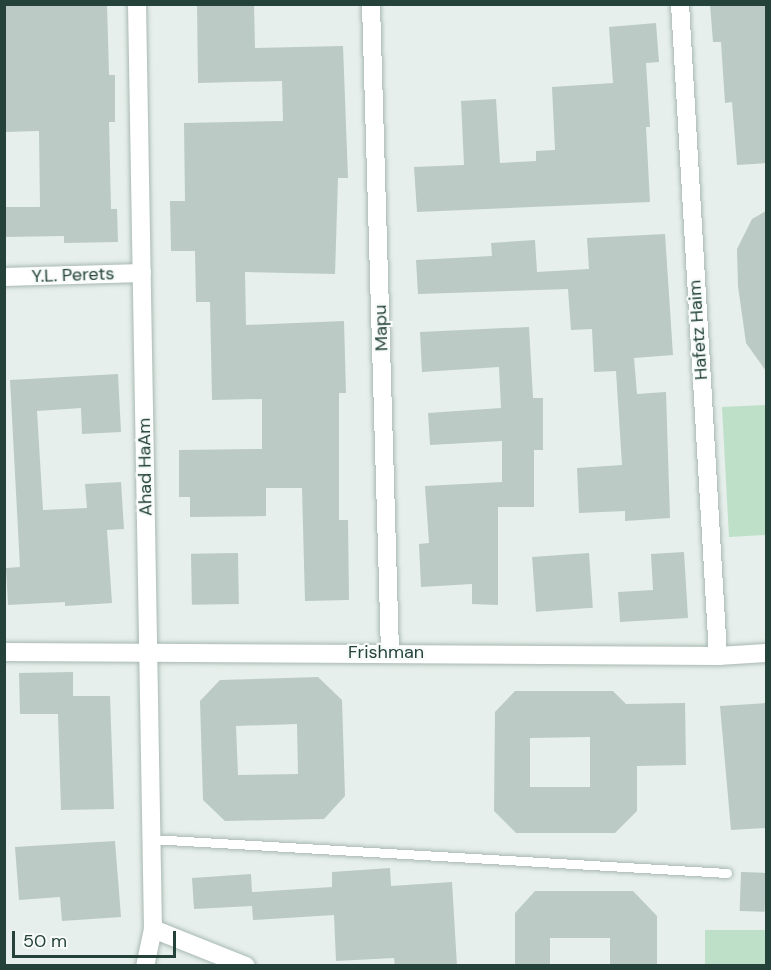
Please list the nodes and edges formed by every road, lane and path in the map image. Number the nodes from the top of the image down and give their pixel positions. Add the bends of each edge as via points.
1 (137, 4) edge
2 (371, 4) edge
3 (680, 4) edge
4 (142, 273) junction
5 (4, 277) edge
6 (148, 651) junction
7 (4, 652) edge
8 (390, 652) junction
9 (766, 653) edge
10 (718, 656) junction
11 (152, 839) junction
12 (727, 873) dead end
13 (153, 929) junction
14 (138, 966) edge
15 (145, 966) edge
16 (246, 966) edge

1 - 4 street, Ahad HaAm
2 - 8 street, Mapu
3 - 10 street, Hafetz Haim
4 - 5 street, Y.L. Perets
4 - 6 street, Ahad HaAm
6 - 7 street, Frishman
6 - 8 street, Frishman
6 - 11 street, Ahad HaAm
8 - 10 street, Frishman
9 - 10 street, Frishman
11 - 12 lane
11 - 13 street, Ahad HaAm
13 - 14 street, Ahad HaAm via 149,949
13 - 15 street, Ahad HaAm
13 - 16 street

